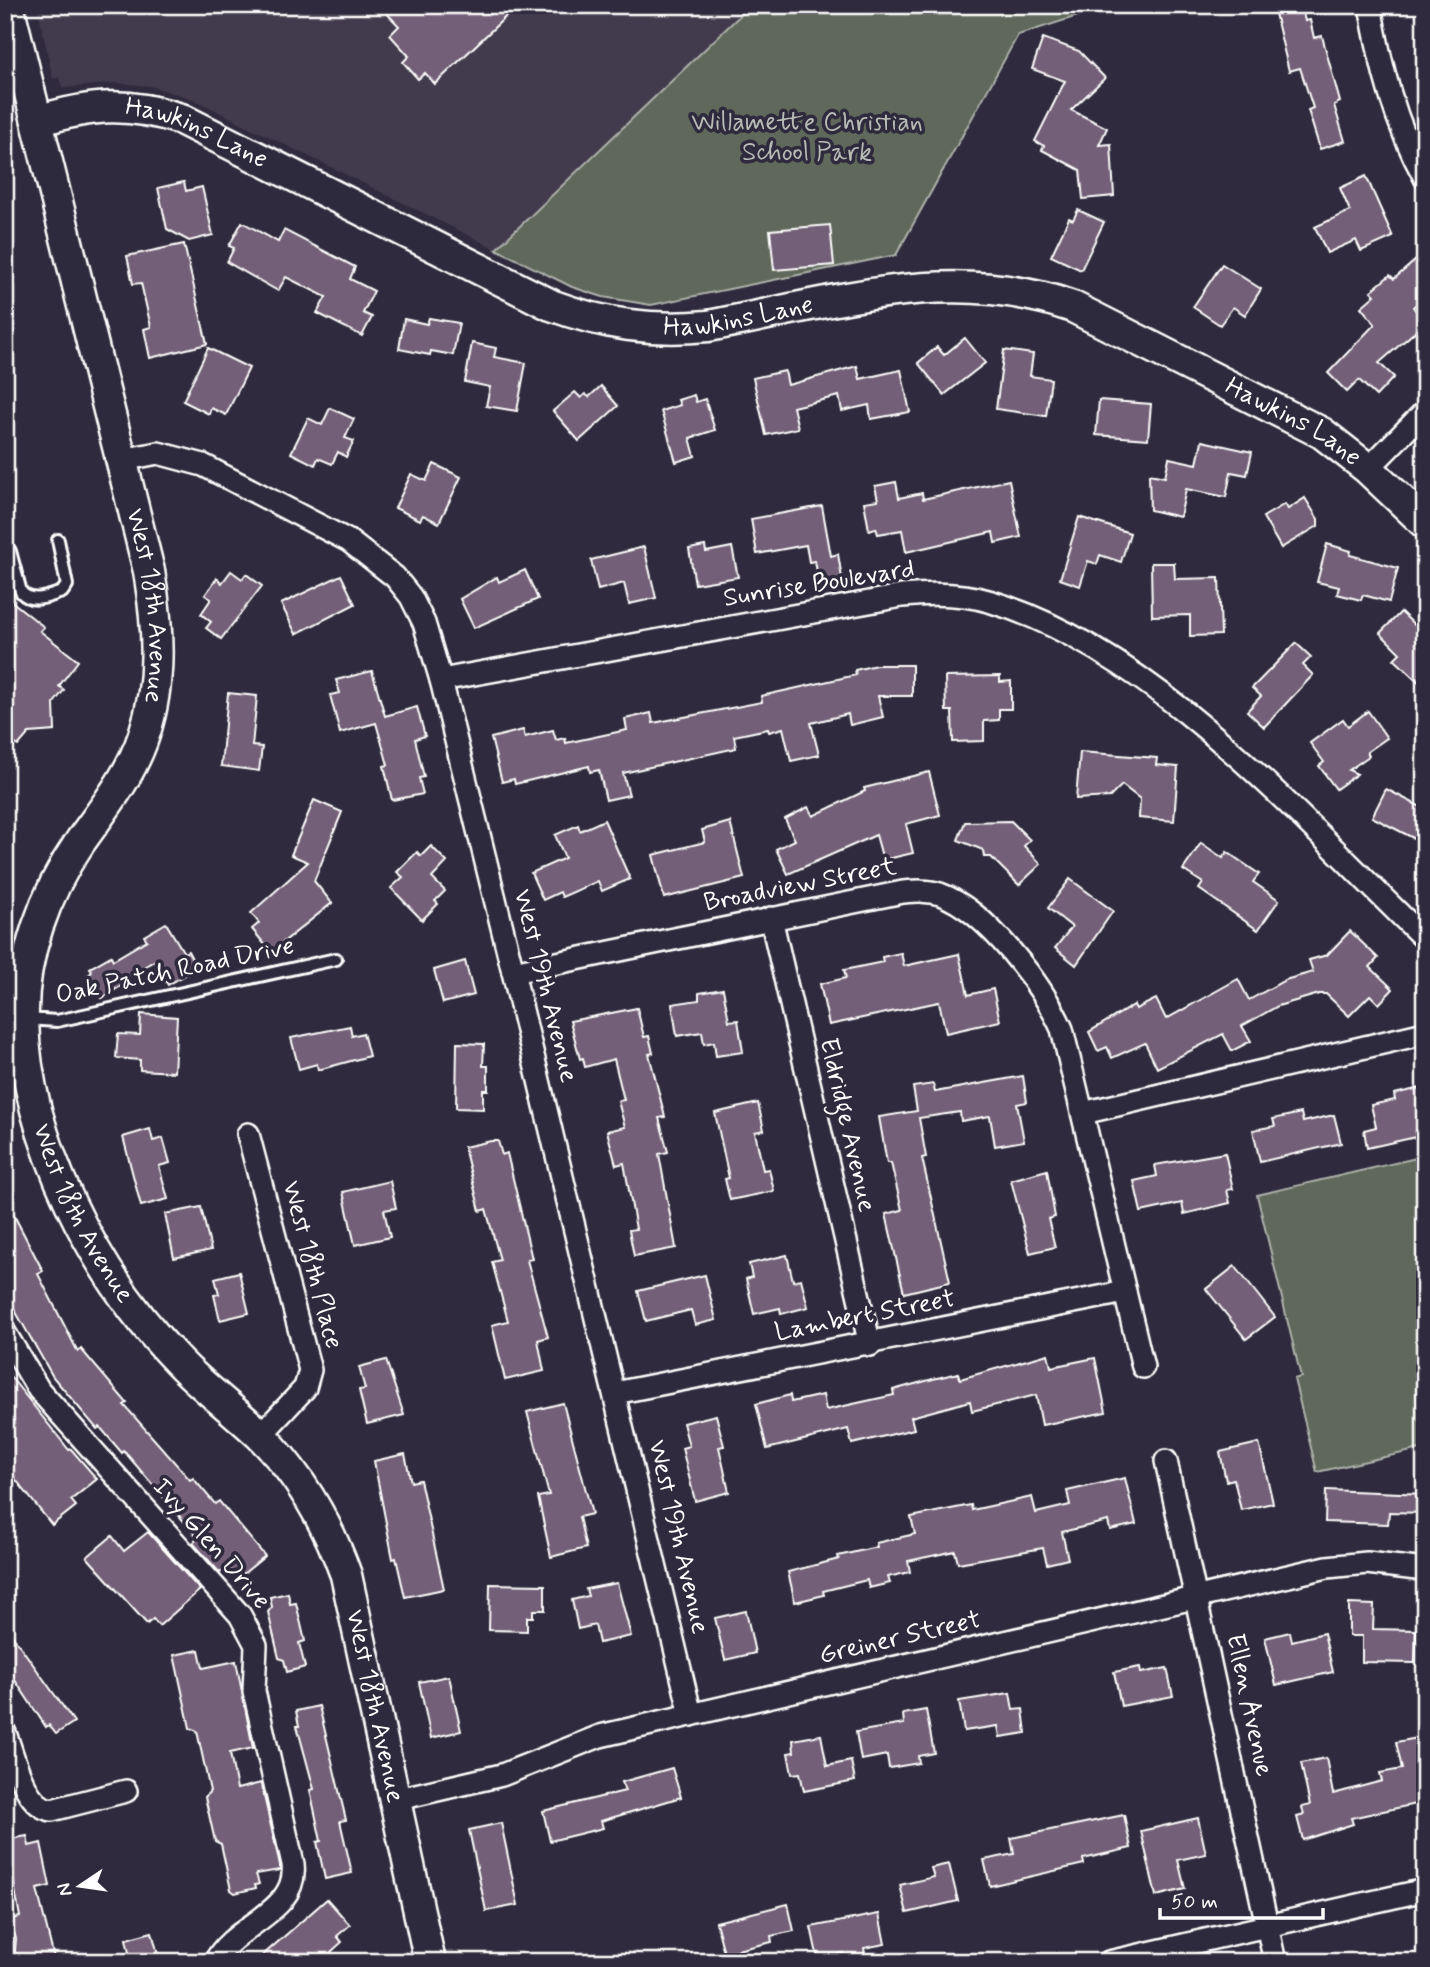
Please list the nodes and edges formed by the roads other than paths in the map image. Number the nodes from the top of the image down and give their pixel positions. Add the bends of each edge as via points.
1 (8, 5) edge
2 (1370, 5) edge
3 (11, 45) edge
4 (37, 121) junction
5 (1425, 178) edge
6 (1425, 411) edge
7 (122, 460) junction
8 (1368, 469) junction
9 (1425, 523) edge
10 (58, 540) dead end
11 (10, 551) dead end
12 (441, 680) junction
13 (771, 918) junction
14 (1425, 939) edge
15 (335, 959) dead end
16 (513, 972) junction
17 (14, 1021) edge
18 (1425, 1034) edge
19 (1083, 1113) junction
20 (248, 1134) dead end
21 (1125, 1292) junction
22 (5, 1333) edge
23 (870, 1345) junction
24 (1143, 1367) dead end
25 (615, 1393) junction
26 (260, 1436) junction
27 (1166, 1461) dead end
28 (1425, 1570) edge
29 (1197, 1597) junction
30 (691, 1715) junction
31 (5, 1733) edge
32 (126, 1791) dead end
33 (394, 1800) junction
34 (1425, 1890) edge
35 (1267, 1925) junction
36 (215, 1962) edge
37 (430, 1962) edge
38 (1109, 1962) edge
39 (1275, 1962) edge

1 - 3 main road, West 18th Avenue
2 - 5 street via 1384,78
3 - 4 main road, West 18th Avenue
4 - 7 main road, West 18th Avenue
4 - 8 main road, Hawkins Lane via 113,106 155,110 181,119 551,305 610,324 675,329 708,326 925,286 979,286 1039,295 1073,307 1292,416
6 - 8 street
7 - 12 street, West 19th Avenue via 158,453 203,465 360,548 411,597
7 - 17 main road, West 18th Avenue via 156,611 153,698 129,768 57,878 41,917
8 - 9 main road, Hawkins Lane
10 - 11 lane via 67,585 62,592 37,599 21,592
12 - 14 street, Sunrise Boulevard via 902,596 956,595 990,601 1074,638 1170,699 1236,756
12 - 16 street, West 19th Avenue
13 - 16 street, Broadview Street
13 - 19 street, Broadview Street via 916,891 956,902 982,923 1044,992 1062,1029
13 - 23 street, Eldridge Avenue
15 - 17 lane, Oak Patch Road Drive via 57,1021
16 - 25 street, West 19th Avenue
17 - 26 main road, West 18th Avenue via 46,1140 84,1231 155,1336
18 - 19 street
19 - 21 street
20 - 26 street, West 18th Place via 310,1370 305,1388
21 - 23 street, Lambert Street
21 - 24 street
22 - 36 street, Ivy Glen Drive via 39,1390 240,1615 256,1645 254,1691 294,1871 285,1897 228,1943
23 - 25 street, Lambert Street
25 - 30 street, West 19th Avenue
26 - 33 main road, West 18th Avenue via 315,1504 334,1541 346,1575
27 - 29 street, Ellen Avenue
28 - 29 street, Greiner Street via 1353,1563
29 - 30 street, Greiner Street
29 - 35 street, Ellen Avenue
30 - 33 street, Greiner Street via 600,1736 486,1780
31 - 32 street via 37,1806 51,1810
33 - 37 main road, West 18th Avenue
34 - 35 street
35 - 38 street
35 - 39 street, Ellen Avenue

